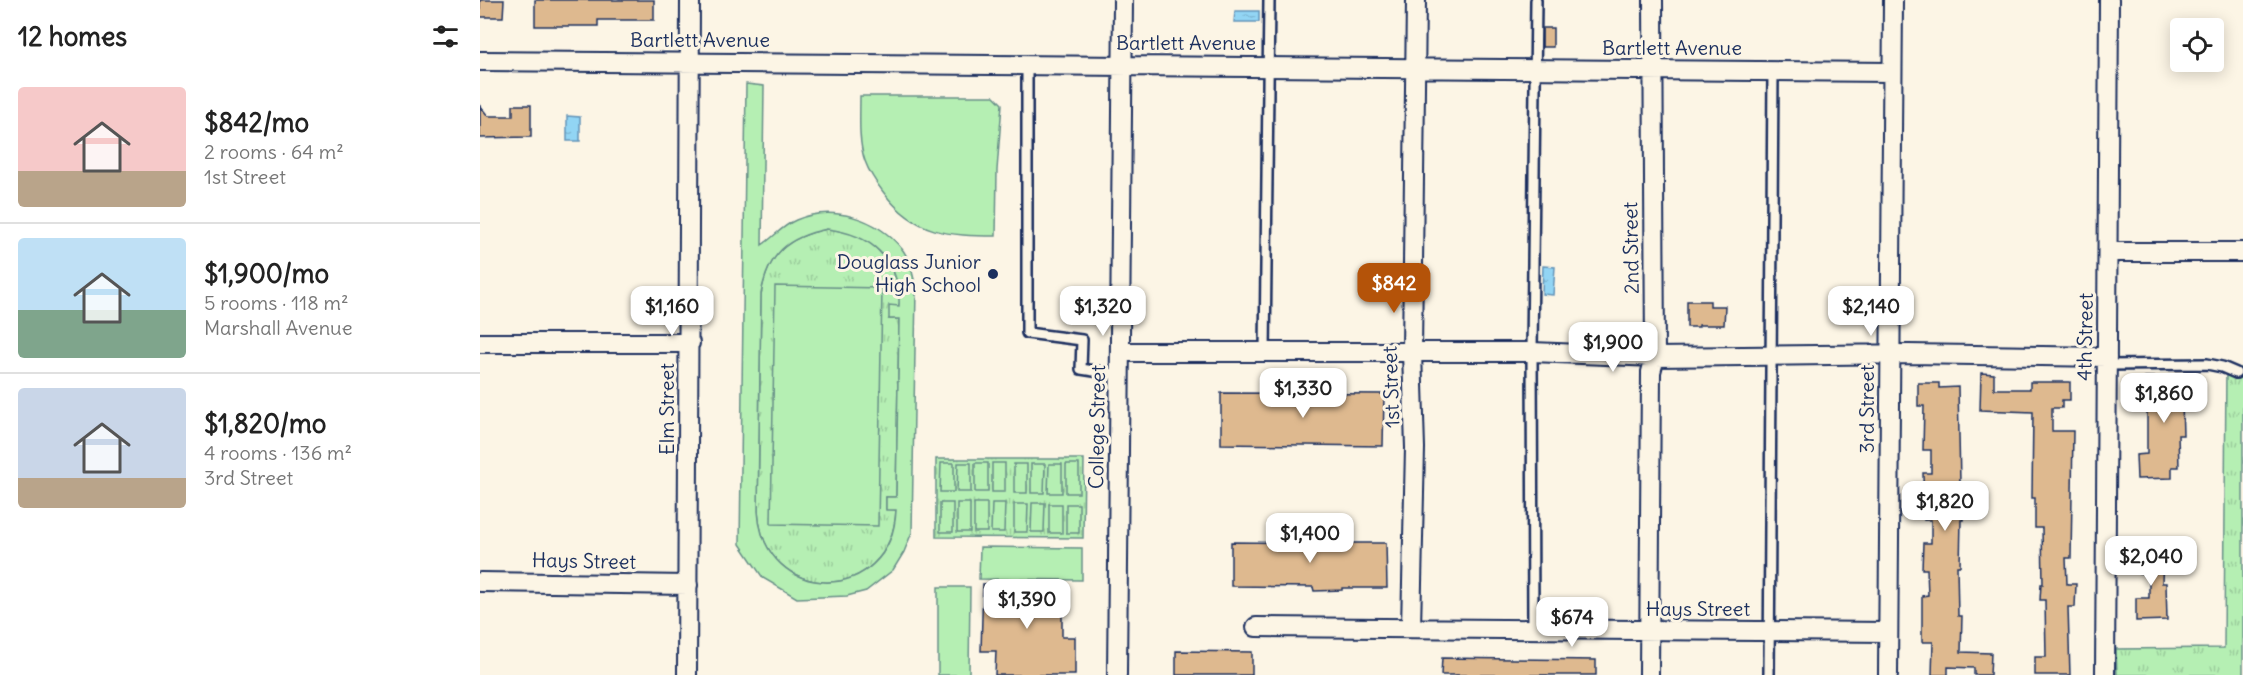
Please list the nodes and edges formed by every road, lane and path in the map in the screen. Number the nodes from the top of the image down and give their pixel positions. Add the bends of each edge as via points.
1 (690, 0) edge
2 (1123, 0) edge
3 (1269, 0) edge
4 (1416, 0) edge
5 (1536, 0) edge
6 (1653, 0) edge
7 (1893, 0) edge
8 (2109, 0) edge
9 (480, 61) edge
10 (689, 63) junction
11 (1028, 64) junction
12 (1123, 65) junction
13 (1269, 66) junction
14 (1415, 68) junction
15 (1536, 70) junction
16 (1652, 70) junction
17 (1773, 71) junction
18 (1892, 72) junction
19 (2108, 252) junction
20 (2243, 252) edge
21 (480, 343) edge
22 (690, 343) junction
23 (1120, 352) junction
24 (1412, 352) junction
25 (1532, 352) junction
26 (1265, 353) junction
27 (1771, 356) junction
28 (1890, 356) junction
29 (1655, 357) junction
30 (2107, 361) junction
31 (2236, 373) dead end
32 (1120, 375) junction
33 (480, 582) edge
34 (688, 585) junction
35 (1256, 627) dead end
36 (1411, 628) junction
37 (1533, 629) junction
38 (1649, 631) junction
39 (1770, 631) junction
40 (1888, 632) junction
41 (687, 675) edge
42 (1117, 675) edge
43 (1649, 675) edge
44 (1769, 675) edge
45 (1888, 675) edge
46 (2105, 675) edge

1 - 10 street, Elm Street
2 - 12 street, College Street
3 - 13 lane
4 - 14 street, 1st Street
5 - 15 lane
6 - 16 street, 2nd Street
7 - 18 street, 3rd Street
8 - 19 street, 4th Street
9 - 10 street, Bartlett Avenue
10 - 11 street, Bartlett Avenue
10 - 22 street, Elm Street
11 - 12 street, Bartlett Avenue
11 - 32 lane via 1027,333 1082,340 1082,369
12 - 13 street, Bartlett Avenue
12 - 23 street, College Street
13 - 14 street, Bartlett Avenue
13 - 26 lane
14 - 15 street, Bartlett Avenue
14 - 24 street, 1st Street
15 - 16 street, Bartlett Avenue
15 - 25 lane
16 - 17 street, Bartlett Avenue
16 - 29 street, 2nd Street
17 - 18 street, Bartlett Avenue
17 - 27 lane
18 - 28 street, 3rd Street
19 - 20 street
19 - 30 street, 4th Street
21 - 22 street
22 - 34 street, Elm Street
23 - 26 street
23 - 32 street, College Street
24 - 25 street
24 - 26 street
24 - 36 street, 1st Street via 1415,448
25 - 29 street
25 - 37 lane
27 - 28 street
27 - 29 street
27 - 39 lane
28 - 30 street
28 - 40 street, 3rd Street
29 - 38 street, 2nd Street via 1651,372
30 - 31 lane via 2207,364
30 - 46 street, 4th Street
32 - 42 street, College Street
33 - 34 street, Hays Street
34 - 41 street, Elm Street
35 - 36 street, Hays Street
36 - 37 street, Hays Street
37 - 38 street, Hays Street
38 - 39 street, Hays Street
38 - 43 street, 2nd Street
39 - 40 street, Hays Street
39 - 44 lane
40 - 45 street, 3rd Street

